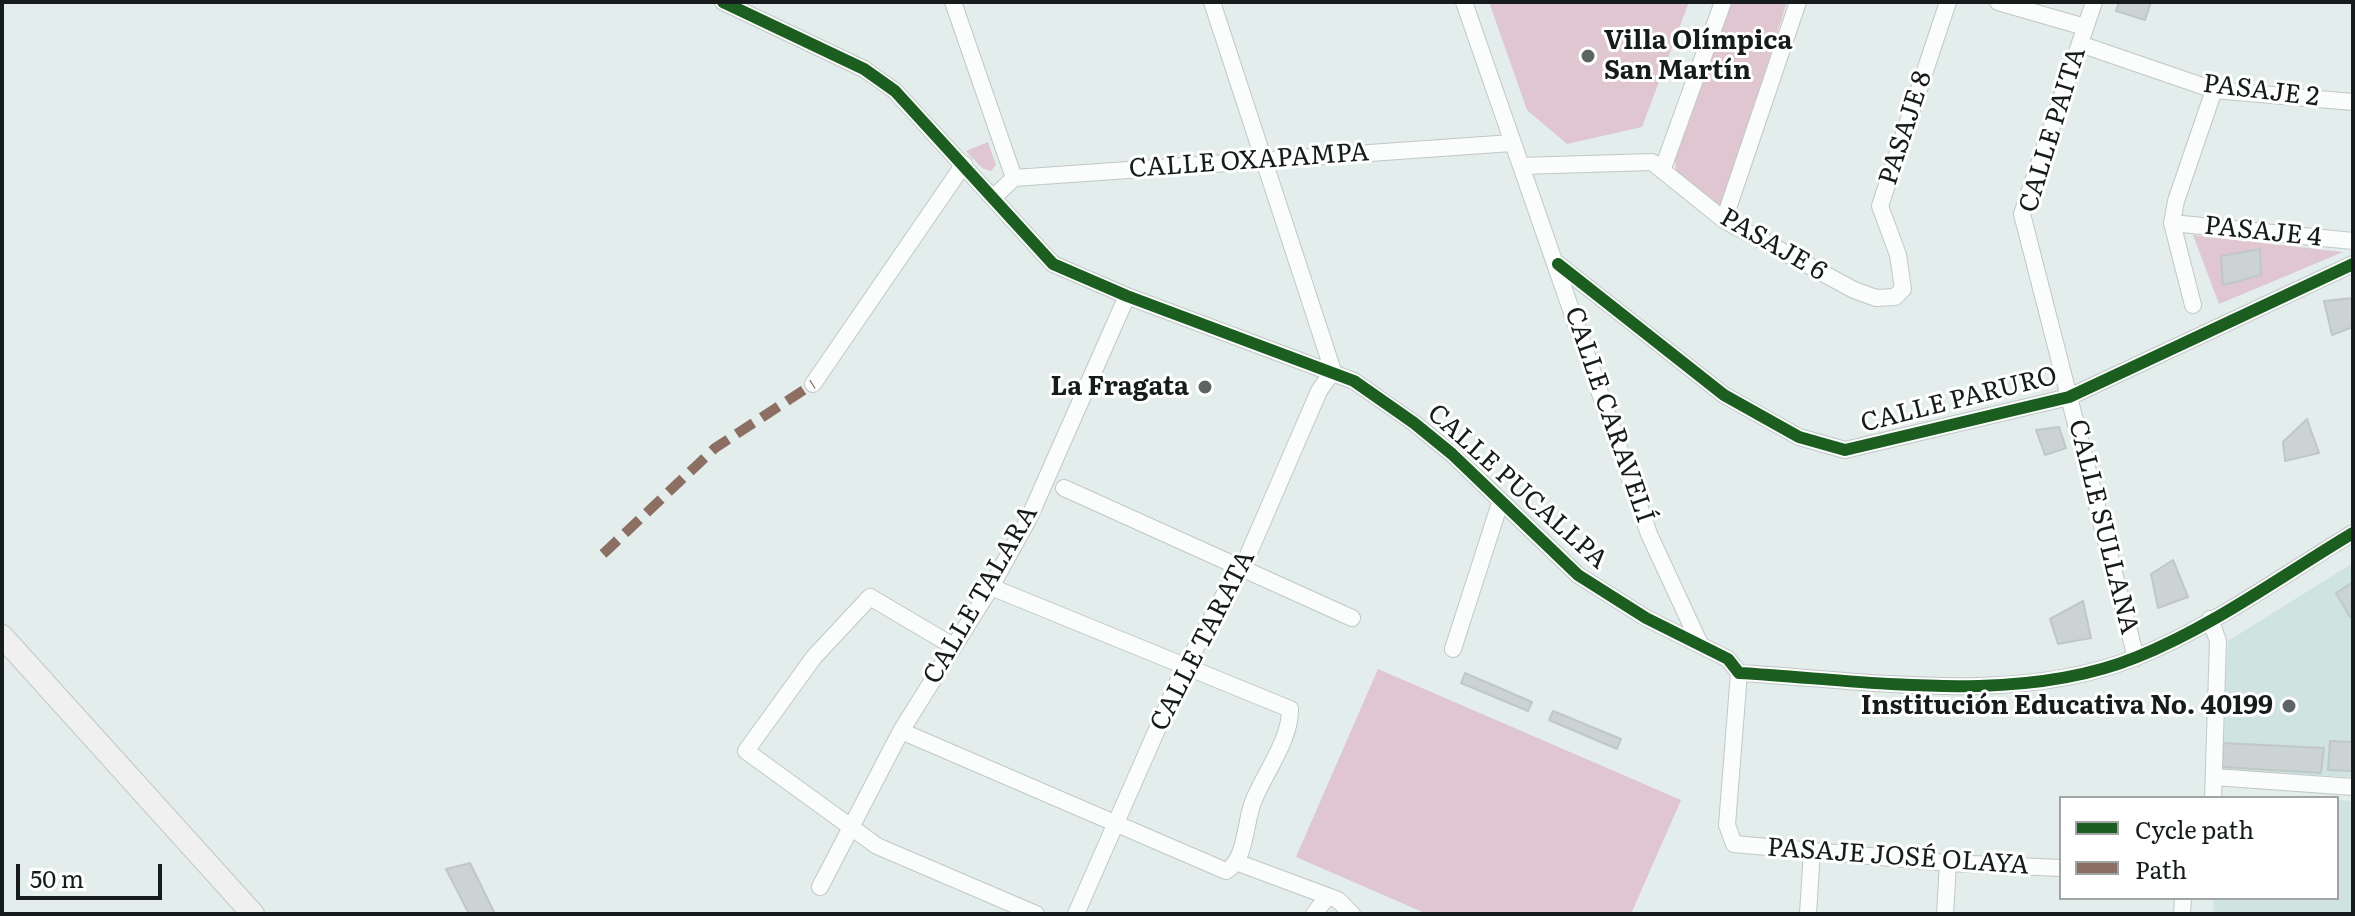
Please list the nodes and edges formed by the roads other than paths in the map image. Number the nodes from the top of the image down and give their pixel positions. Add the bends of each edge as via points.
1 (723, 2) edge
2 (953, 2) edge
3 (1212, 2) edge
4 (1464, 2) edge
5 (1723, 2) edge
6 (1798, 2) edge
7 (1948, 2) edge
8 (1998, 2) edge
9 (2094, 2) edge
10 (2085, 27) junction
11 (2080, 44) junction
12 (2214, 90) junction
13 (2353, 102) edge
14 (1512, 143) junction
15 (1266, 159) junction
16 (964, 164) junction
17 (1521, 166) junction
18 (1663, 168) junction
19 (1014, 178) junction
20 (994, 197) junction
21 (1724, 220) junction
22 (2172, 223) junction
23 (2353, 241) edge
24 (1558, 264) junction
25 (2353, 264) edge
26 (1127, 296) junction
27 (1895, 297) joint
28 (2193, 305) dead end
29 (1333, 371) junction
30 (813, 384) dead end
31 (2069, 397) junction
32 (1064, 488) dead end
33 (1500, 503) junction
34 (2353, 533) edge
35 (1239, 567) junction
36 (991, 587) junction
37 (1352, 618) dead end
38 (2210, 619) junction
39 (2, 636) edge
40 (1699, 642) junction
41 (953, 646) junction
42 (1453, 649) dead end
43 (2136, 658) junction
44 (1185, 667) junction
45 (1739, 673) junction
46 (901, 731) junction
47 (2214, 777) junction
48 (2353, 787) edge
49 (2213, 796) edge
50 (1116, 820) junction
51 (850, 828) junction
52 (1812, 850) junction
53 (1236, 862) junction
54 (1948, 863) junction
55 (2059, 868) edge
56 (820, 887) dead end
57 (1328, 896) junction
58 (253, 914) edge
59 (1036, 914) edge
60 (1076, 914) edge
61 (1314, 914) edge
62 (1352, 914) edge
63 (1808, 914) edge
64 (1945, 914) edge

1 - 16 street, CALLE PUCALLPA via 864,69 895,91
2 - 19 street
3 - 15 street
4 - 14 street, CALLE CARAVELÍ
5 - 18 street
6 - 21 street
7 - 27 street, PASAJE 8 via 1880,206 1902,272 1903,289
8 - 10 street
9 - 10 street, CALLE PAITA
10 - 11 street, CALLE PAITA
11 - 12 street, PASAJE 2
11 - 31 street, CALLE PAITA via 2022,214
12 - 13 street, PASAJE 2
12 - 22 street
14 - 15 street, CALLE OXAPAMPA
14 - 17 street, CALLE CARAVELÍ
15 - 19 street, CALLE OXAPAMPA
15 - 29 street
16 - 20 street, CALLE PUCALLPA
16 - 30 street
17 - 18 street via 1652,162
17 - 24 street, CALLE CARAVELÍ
18 - 21 street, PASAJE 6
19 - 20 street
20 - 26 street, CALLE PUCALLPA via 1053,264
21 - 27 street, PASAJE 6 via 1854,290 1876,298
22 - 23 street, PASAJE 4
22 - 28 street
24 - 31 street, CALLE PARURO via 1724,395 1799,437 1845,450
24 - 40 street, CALLE CARAVELÍ via 1649,534
25 - 31 street, CALLE PARURO
26 - 29 street, CALLE PUCALLPA
26 - 36 street, CALLE TALARA via 1029,518
29 - 33 street, CALLE PUCALLPA via 1414,423
29 - 35 street, CALLE TARATA
31 - 43 street, CALLE SULLANA
32 - 35 street
33 - 40 street, CALLE PUCALLPA via 1590,583 1646,618
33 - 42 street
34 - 38 street
35 - 37 street
35 - 44 street, CALLE TARATA
36 - 41 street, CALLE TALARA
36 - 44 street
38 - 43 street
38 - 47 street via 2218,641
39 - 58 street
40 - 45 street, CALLE PUCALLPA via 1728,659
41 - 46 street, CALLE TALARA
41 - 51 street via 870,597 814,657 746,751
43 - 45 street via 2059,679 1977,686
44 - 50 street, CALLE TARATA
44 - 53 street via 1291,711 1253,801
45 - 52 street, PASAJE JOSÉ OLAYA via 1727,825 1734,844
46 - 50 street
46 - 51 street, CALLE TALARA
47 - 48 street
47 - 49 street
50 - 53 street via 1226,871
50 - 60 street, CALLE TARATA
51 - 56 street, CALLE TALARA
51 - 59 street via 890,852
52 - 54 street, PASAJE JOSÉ OLAYA
52 - 63 street
53 - 57 street
54 - 55 street, PASAJE JOSÉ OLAYA
54 - 64 street
57 - 61 street
57 - 62 street

